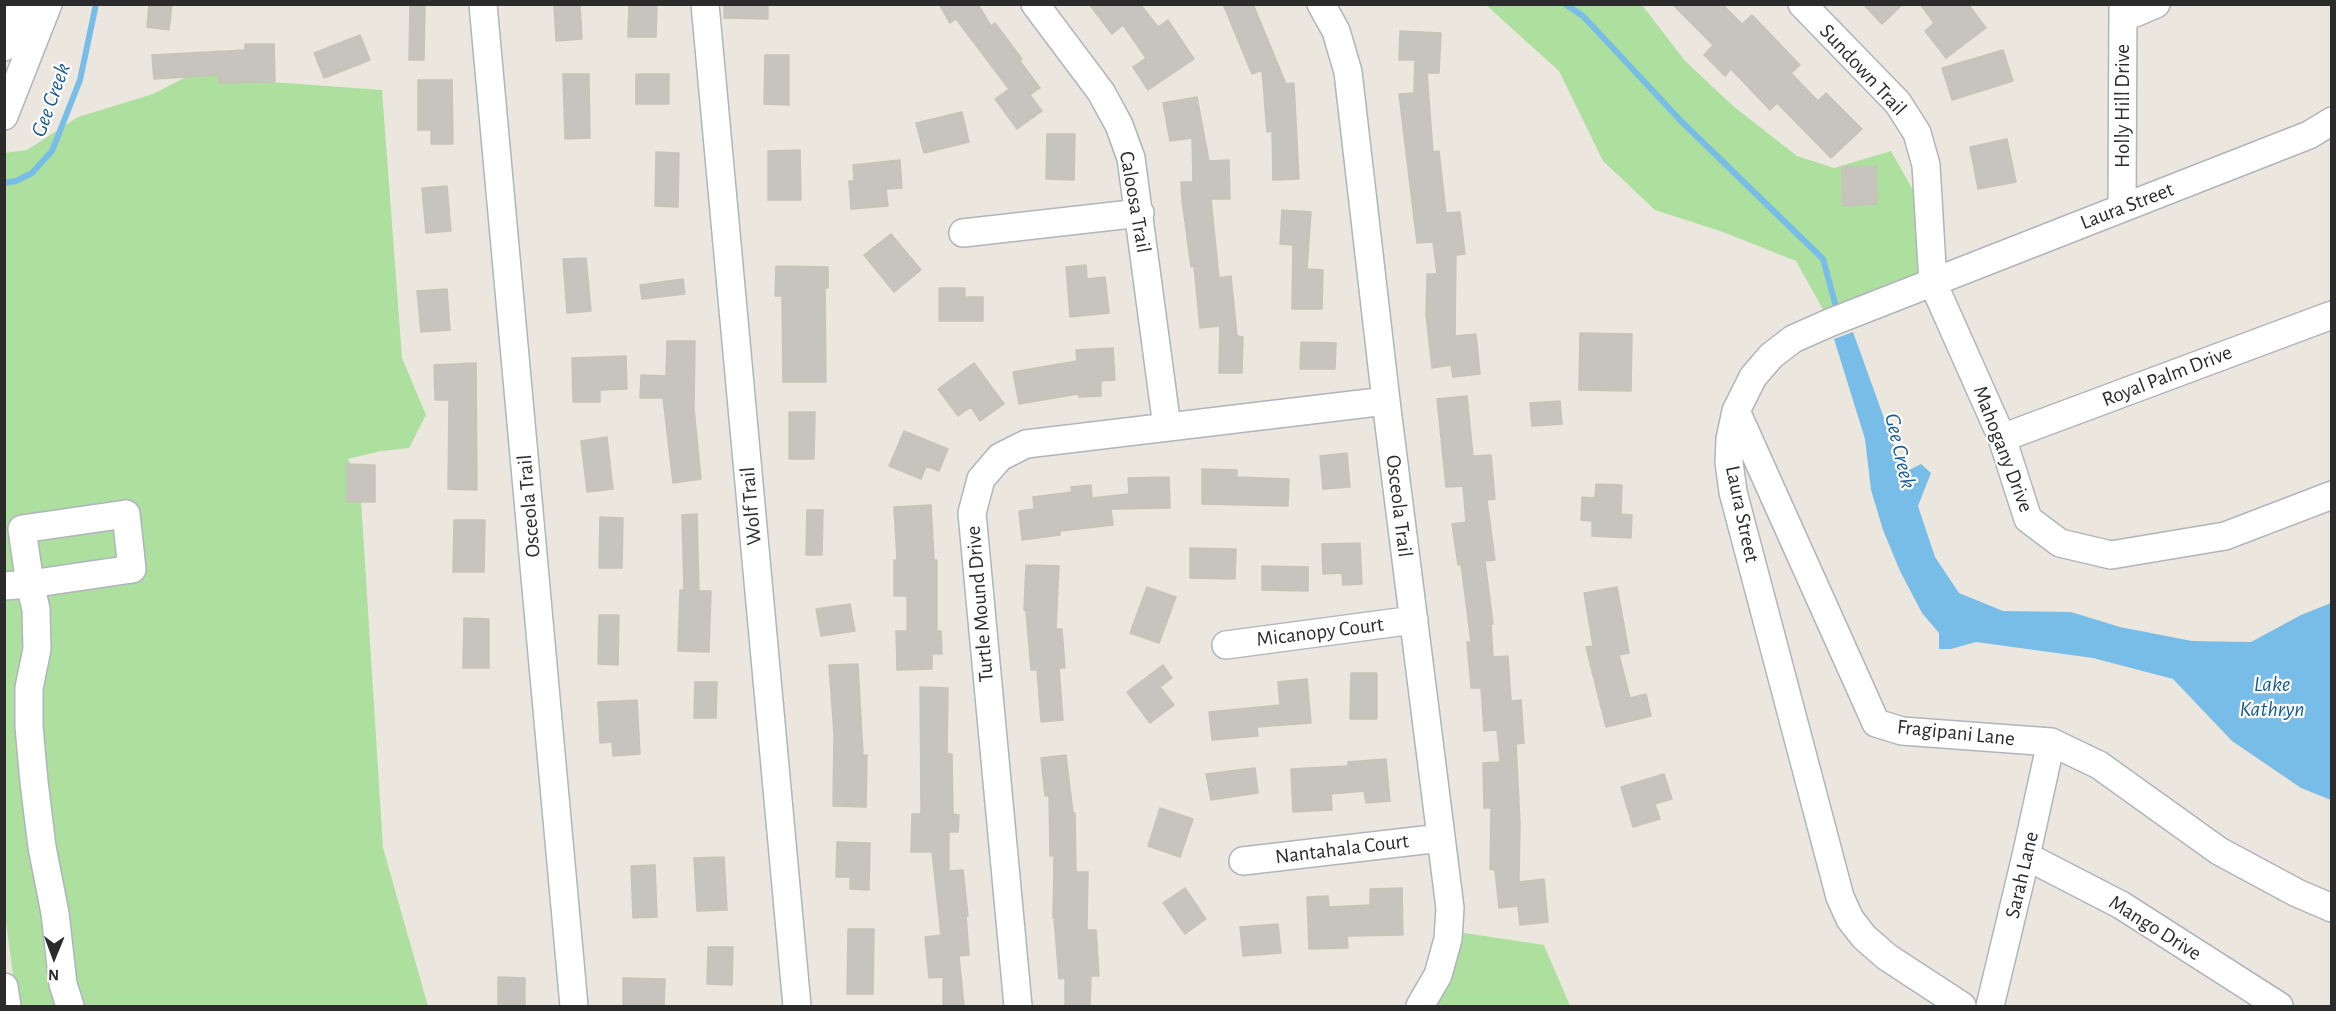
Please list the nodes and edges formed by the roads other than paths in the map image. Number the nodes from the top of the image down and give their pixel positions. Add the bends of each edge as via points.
1 (20, 4) edge
2 (48, 4) edge
3 (483, 4) edge
4 (705, 4) edge
5 (1035, 4) edge
6 (1321, 4) edge
7 (1802, 4) edge
8 (2156, 4) edge
9 (2123, 11) edge
10 (4, 47) edge
11 (4, 116) edge
12 (2331, 121) edge
13 (2122, 207) junction
14 (1140, 213) junction
15 (963, 233) dead end
16 (1933, 283) junction
17 (2331, 315) edge
18 (1386, 401) junction
19 (1736, 411) junction
20 (1167, 427) junction
21 (2002, 438) junction
22 (2331, 495) edge
23 (17, 585) edge
24 (1413, 620) junction
25 (1226, 645) dead end
26 (2051, 742) junction
27 (1441, 838) junction
28 (2026, 856) junction
29 (1243, 861) dead end
30 (2331, 908) edge
31 (4, 987) edge
32 (7, 1006) edge
33 (70, 1006) edge
34 (574, 1006) edge
35 (797, 1006) edge
36 (1017, 1006) edge
37 (1420, 1006) edge
38 (1962, 1006) edge
39 (1990, 1006) edge
40 (2279, 1006) edge

1 - 10 street
2 - 11 street
3 - 34 street, Osceola Trail
4 - 35 street, Wolf Trail
5 - 14 street, Caloosa Trail via 1101,92 1119,125 1131,158
6 - 18 street, Osceola Trail via 1336,31 1348,72
7 - 16 street, Sundown Trail via 1898,102 1917,133 1926,165
8 - 9 street
9 - 13 street, Holly Hill Drive
12 - 13 street, Laura Street via 2309,135
13 - 16 street, Laura Street
14 - 15 street
14 - 20 street, Caloosa Trail
16 - 19 street, Laura Street via 1793,339 1753,377
16 - 21 street, Mahogany Drive
17 - 21 street, Royal Palm Drive
18 - 20 street, Turtle Mound Drive
18 - 24 street, Osceola Trail
19 - 26 street, Fragipani Lane via 1876,723 1902,731
19 - 38 street, Laura Street via 1729,462 1733,492 1840,897 1864,937 1887,957
20 - 36 street, Turtle Mound Drive via 1026,444 1000,457 981,479 972,513
21 - 22 street, Mahogany Drive via 2028,519 2060,543 2111,555 2225,536
23 - 33 street via 36,609 37,649 29,688 29,726 42,847 63,984
24 - 25 street, Micanopy Court
24 - 27 street, Osceola Trail
26 - 28 street, Sarah Lane
26 - 30 street, Fragipani Lane via 2099,765 2219,851
27 - 29 street, Nantahala Court
27 - 37 street, Osceola Trail via 1450,908 1448,939 1438,975
28 - 39 street, Sarah Lane
28 - 40 street, Mango Drive via 2121,905
31 - 32 street

